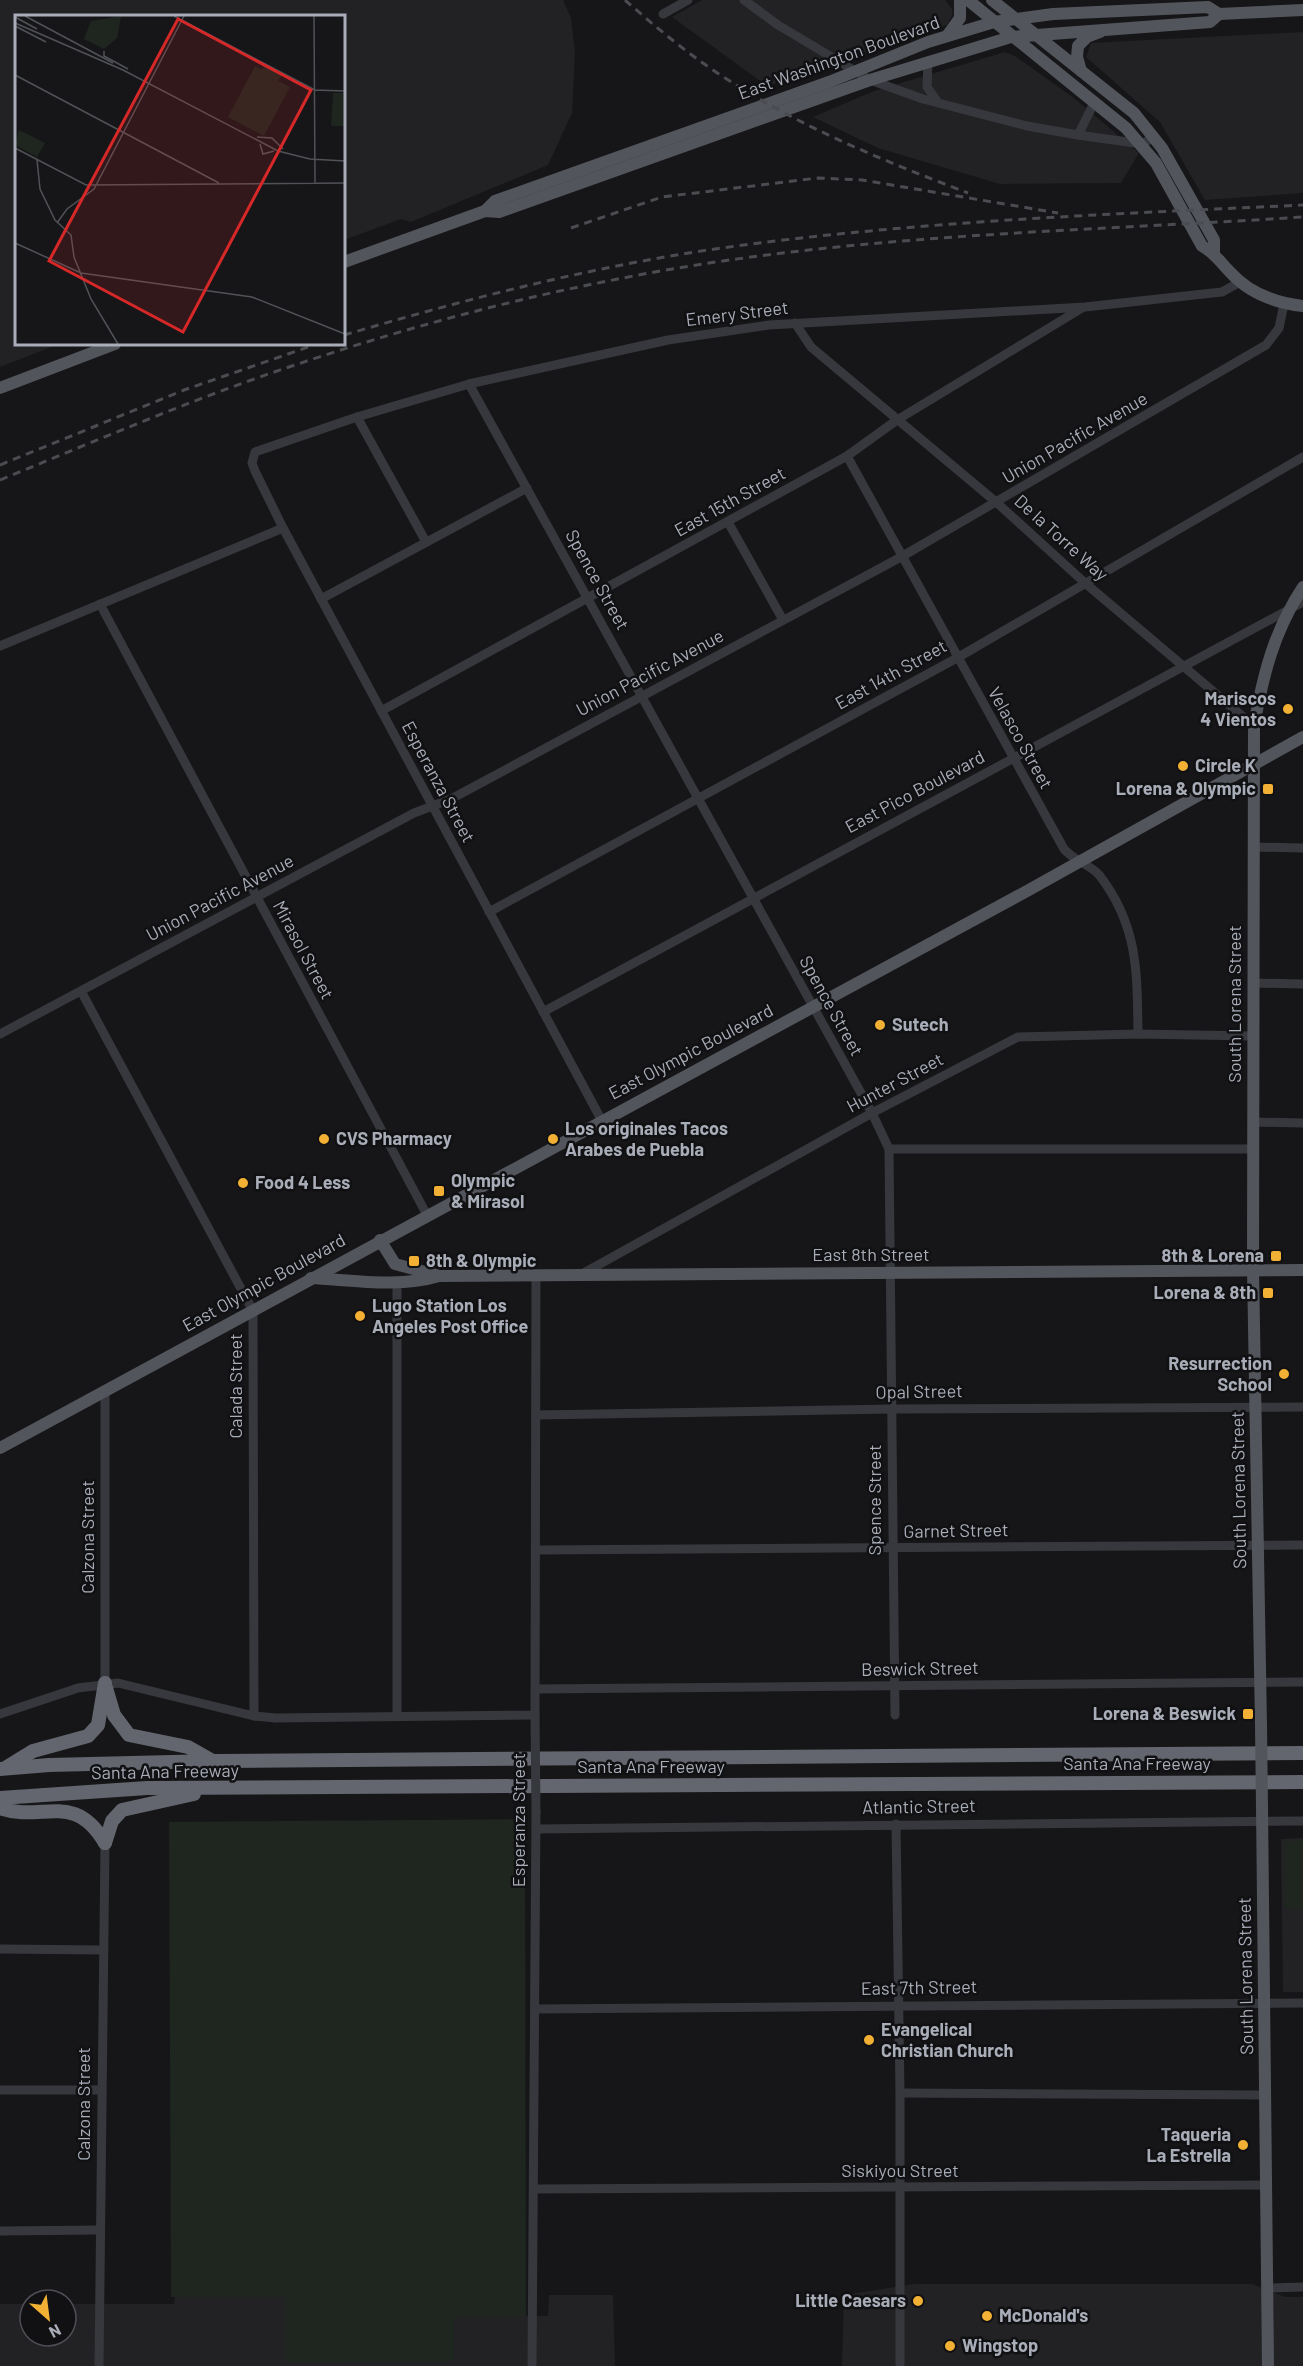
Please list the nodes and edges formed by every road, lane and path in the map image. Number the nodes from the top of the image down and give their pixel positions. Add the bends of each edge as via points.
1 (688, 0) edge
2 (744, 0) edge
3 (960, 0) edge
4 (968, 0) edge
5 (992, 0) edge
6 (1303, 10) edge
7 (663, 14) dead end
8 (1219, 14) junction
9 (1014, 18) junction
10 (994, 22) junction
11 (1110, 29) junction
12 (1034, 34) junction
13 (947, 36) junction
14 (1011, 37) junction
15 (927, 61) junction
16 (856, 71) junction
17 (1081, 71) junction
18 (870, 80) junction
19 (937, 101) junction
20 (1095, 101) junction
21 (1078, 135) junction
22 (1154, 137) junction
23 (1142, 144) junction
24 (485, 211) junction
25 (1214, 252) junction
26 (345, 262) edge
27 (1240, 282) junction
28 (1284, 304) junction
29 (1303, 306) edge
30 (1084, 307) junction
31 (795, 323) junction
32 (112, 345) edge
33 (469, 384) junction
34 (0, 388) edge
35 (357, 417) junction
36 (897, 420) junction
37 (847, 456) junction
38 (252, 457) joint
39 (1303, 457) edge
40 (527, 488) junction
41 (996, 502) junction
42 (728, 522) junction
43 (283, 528) junction
44 (426, 542) junction
45 (901, 557) junction
46 (1086, 583) junction
47 (1303, 587) edge
48 (321, 599) junction
49 (588, 599) junction
50 (1303, 602) edge
51 (100, 604) junction
52 (1288, 611) junction
53 (783, 620) junction
54 (0, 646) edge
55 (957, 658) junction
56 (1183, 666) junction
57 (643, 696) junction
58 (381, 711) junction
59 (1254, 726) junction
60 (1303, 737) edge
61 (1012, 758) junction
62 (1254, 764) junction
63 (699, 798) junction
64 (433, 806) junction
65 (1253, 847) junction
66 (1303, 848) edge
67 (1079, 863) junction
68 (256, 897) junction
69 (753, 898) junction
70 (489, 912) junction
71 (1253, 983) junction
72 (1303, 984) edge
73 (81, 991) junction
74 (813, 1007) junction
75 (543, 1012) junction
76 (0, 1034) edge
77 (1138, 1034) junction
78 (1253, 1036) junction
79 (872, 1113) junction
80 (602, 1121) junction
81 (1253, 1122) junction
82 (1303, 1123) edge
83 (889, 1149) junction
84 (1253, 1149) junction
85 (427, 1215) junction
86 (380, 1240) junction
87 (1253, 1269) junction
88 (1303, 1270) edge
89 (890, 1273) junction
90 (582, 1274) junction
91 (536, 1275) junction
92 (440, 1276) junction
93 (311, 1278) junction
94 (397, 1282) junction
95 (253, 1311) junction
96 (105, 1391) junction
97 (1256, 1406) junction
98 (1303, 1407) edge
99 (892, 1409) junction
100 (536, 1415) junction
101 (0, 1448) edge
102 (1258, 1544) junction
103 (1303, 1545) edge
104 (892, 1548) junction
105 (537, 1550) junction
106 (1260, 1682) junction
107 (105, 1683) junction
108 (1303, 1683) edge
109 (893, 1686) junction
110 (537, 1689) junction
111 (0, 1714) edge
112 (535, 1715) junction
113 (895, 1715) dead end
114 (254, 1716) junction
115 (397, 1716) junction
116 (1303, 1754) edge
117 (214, 1761) junction
118 (2, 1769) edge
119 (1303, 1782) edge
120 (224, 1788) junction
121 (0, 1798) edge
122 (0, 1808) edge
123 (1262, 1821) junction
124 (1303, 1821) edge
125 (896, 1824) junction
126 (536, 1829) junction
127 (105, 1843) junction
128 (0, 1949) edge
129 (103, 1950) junction
130 (1303, 2003) edge
131 (898, 2004) junction
132 (1264, 2004) junction
133 (536, 2009) junction
134 (0, 2090) edge
135 (100, 2090) junction
136 (900, 2093) junction
137 (1265, 2095) junction
138 (1266, 2185) junction
139 (900, 2188) junction
140 (535, 2189) junction
141 (100, 2230) junction
142 (0, 2231) edge
143 (1303, 2287) edge
144 (1268, 2288) junction
145 (99, 2366) edge
146 (532, 2366) edge
147 (900, 2366) edge
148 (1268, 2366) edge

1 - 7 street
2 - 16 street
3 - 13 main road via 960,18
4 - 10 main road
5 - 9 main road
6 - 8 main road, East Washington Boulevard
8 - 9 main road, East Washington Boulevard via 1208,7
8 - 11 main road, East Washington Boulevard via 1210,22
9 - 10 main road, East Washington Boulevard
9 - 12 main road
10 - 13 main road, East Washington Boulevard
10 - 14 main road
11 - 12 main road, East Washington Boulevard
11 - 17 main road via 1087,37 1078,46
12 - 14 main road, East Washington Boulevard
12 - 17 main road
13 - 16 main road, East Washington Boulevard
14 - 15 main road, East Washington Boulevard
14 - 20 main road
15 - 18 main road, East Washington Boulevard
15 - 19 street via 927,87
16 - 18 street
16 - 24 main road, East Washington Boulevard via 495,201
17 - 22 main road via 1134,112
18 - 19 street
18 - 24 main road, East Washington Boulevard via 499,212
19 - 21 street via 1027,126
20 - 21 street
20 - 23 main road
21 - 23 street
22 - 23 street
22 - 25 main road via 1214,240
23 - 25 main road via 1202,246
24 - 26 main road, East Washington Boulevard
25 - 27 main road
27 - 28 main road
27 - 30 street, Emery Street via 1222,292
28 - 29 main road
28 - 41 street, Union Pacific Avenue via 1279,328 1266,345
30 - 31 street, Emery Street
30 - 36 street, East 15th Street
31 - 33 street, Emery Street via 668,340
31 - 36 street, De la Torre Way via 811,347
32 - 34 main road
33 - 35 street, Emery Street
33 - 40 street, Spence Street
35 - 38 street, Emery Street via 260,448
35 - 44 street
36 - 37 street, East 15th Street
36 - 41 street, De la Torre Way
37 - 42 street, East 15th Street
37 - 45 street, Velasco Street
38 - 43 street, Esperanza Street
39 - 46 street, East 14th Street
40 - 44 street
40 - 49 street, Spence Street
41 - 45 street, Union Pacific Avenue
41 - 46 street, De la Torre Way
42 - 49 street, East 15th Street
42 - 53 street
43 - 48 street, Esperanza Street
43 - 51 street
44 - 48 street
45 - 53 street, Union Pacific Avenue
45 - 55 street, Velasco Street
46 - 55 street, East 14th Street
46 - 56 street, De la Torre Way
47 - 52 main road, South Lorena Street
48 - 58 street, Esperanza Street
49 - 57 street, Spence Street
49 - 58 street, East 15th Street
50 - 52 street, East Pico Boulevard
51 - 54 street
51 - 68 street, Mirasol Street
52 - 56 street, East Pico Boulevard
52 - 59 main road, South Lorena Street via 1263,675
53 - 57 street, Union Pacific Avenue
55 - 61 street, Velasco Street
55 - 63 street, East 14th Street
56 - 59 street, De la Torre Way
56 - 61 street, East Pico Boulevard
57 - 63 street, Spence Street
57 - 64 street, Union Pacific Avenue
58 - 64 street, Esperanza Street
59 - 62 main road, South Lorena Street
60 - 62 main road, East Olympic Boulevard
61 - 67 street, Velasco Street via 1065,851
61 - 69 street, East Pico Boulevard
62 - 65 main road, South Lorena Street
62 - 67 main road, East Olympic Boulevard
63 - 69 street, Spence Street
63 - 70 street, East 14th Street
64 - 68 street, Union Pacific Avenue
64 - 70 street, Esperanza Street
65 - 66 street
65 - 71 main road, South Lorena Street
67 - 74 main road, East Olympic Boulevard
67 - 77 street, Velasco Street via 1099,874 1134,947
68 - 73 street, Union Pacific Avenue
68 - 85 street, Mirasol Street
69 - 74 street, Spence Street
69 - 75 street, East Pico Boulevard
70 - 75 street, Esperanza Street
71 - 72 street
71 - 78 main road, South Lorena Street
73 - 76 street, Union Pacific Avenue
73 - 95 street, Calada Street
74 - 79 street, Spence Street
74 - 80 main road, East Olympic Boulevard
75 - 80 street, Esperanza Street
77 - 78 street, Hunter Street
77 - 79 street, Hunter Street via 1018,1037
78 - 81 main road, South Lorena Street
79 - 83 street, Spence Street
79 - 90 street, Hunter Street
80 - 85 main road, East Olympic Boulevard
81 - 82 street
81 - 84 main road, South Lorena Street
83 - 84 street
83 - 89 street, Spence Street
84 - 87 main road, South Lorena Street
85 - 86 main road, East Olympic Boulevard
86 - 92 main road, East 8th Street via 395,1264
86 - 93 main road, East Olympic Boulevard
87 - 88 main road, East 8th Street
87 - 89 main road, East 8th Street
87 - 97 main road, South Lorena Street
89 - 90 main road, East 8th Street
89 - 99 street, Spence Street
90 - 91 main road, East 8th Street
91 - 92 main road, East 8th Street
91 - 100 street, Esperanza Street
92 - 94 main road, East 8th Street
93 - 94 main road, East 8th Street
93 - 95 main road, East Olympic Boulevard
94 - 115 street
95 - 96 main road, East Olympic Boulevard
95 - 114 street, Calada Street
96 - 101 main road, East Olympic Boulevard
96 - 107 street, Calzona Street
97 - 98 street, Opal Street
97 - 99 street, Opal Street
97 - 102 main road, South Lorena Street
99 - 100 street, Opal Street
99 - 104 street, Spence Street
100 - 105 street, Esperanza Street
102 - 103 street, Garnet Street
102 - 104 street, Garnet Street
102 - 106 main road, South Lorena Street
104 - 105 street, Garnet Street
104 - 109 street, Spence Street
105 - 110 street, Esperanza Street
106 - 108 street, Beswick Street
106 - 109 street, Beswick Street
106 - 123 main road, South Lorena Street, bridge
107 - 111 street
107 - 114 street
107 - 117 highway via 114,1714 129,1735 188,1747
107 - 118 highway via 98,1725 88,1736 33,1751
109 - 110 street, Beswick Street
109 - 113 street, Spence Street
110 - 112 street, Esperanza Street
112 - 115 street
112 - 126 street, Esperanza Street, bridge
114 - 115 street
116 - 117 highway, Santa Ana Freeway
117 - 118 highway, Santa Ana Freeway
119 - 120 highway, Santa Ana Freeway
120 - 121 highway, Santa Ana Freeway
120 - 127 highway via 122,1810 112,1821
122 - 127 highway via 81,1816
123 - 124 street, Atlantic Street
123 - 125 street, Atlantic Street
123 - 132 main road, South Lorena Street
125 - 126 street, Atlantic Street
125 - 131 street
126 - 133 street, Esperanza Street
127 - 129 street, Calzona Street
128 - 129 street
129 - 135 street, Calzona Street
130 - 132 street, East 7th Street
131 - 132 street, East 7th Street
131 - 133 street, East 7th Street
131 - 136 street
132 - 137 main road, South Lorena Street
133 - 140 street, Esperanza Street
134 - 135 street
135 - 141 street, Calzona Street
136 - 137 street
136 - 139 street
137 - 138 main road, South Lorena Street
138 - 139 street, Siskiyou Street
138 - 144 main road, South Lorena Street
139 - 140 street, Siskiyou Street
139 - 147 street
140 - 146 street, Esperanza Street
141 - 142 street
141 - 145 street, Calzona Street
143 - 144 street
144 - 148 main road, South Lorena Street

